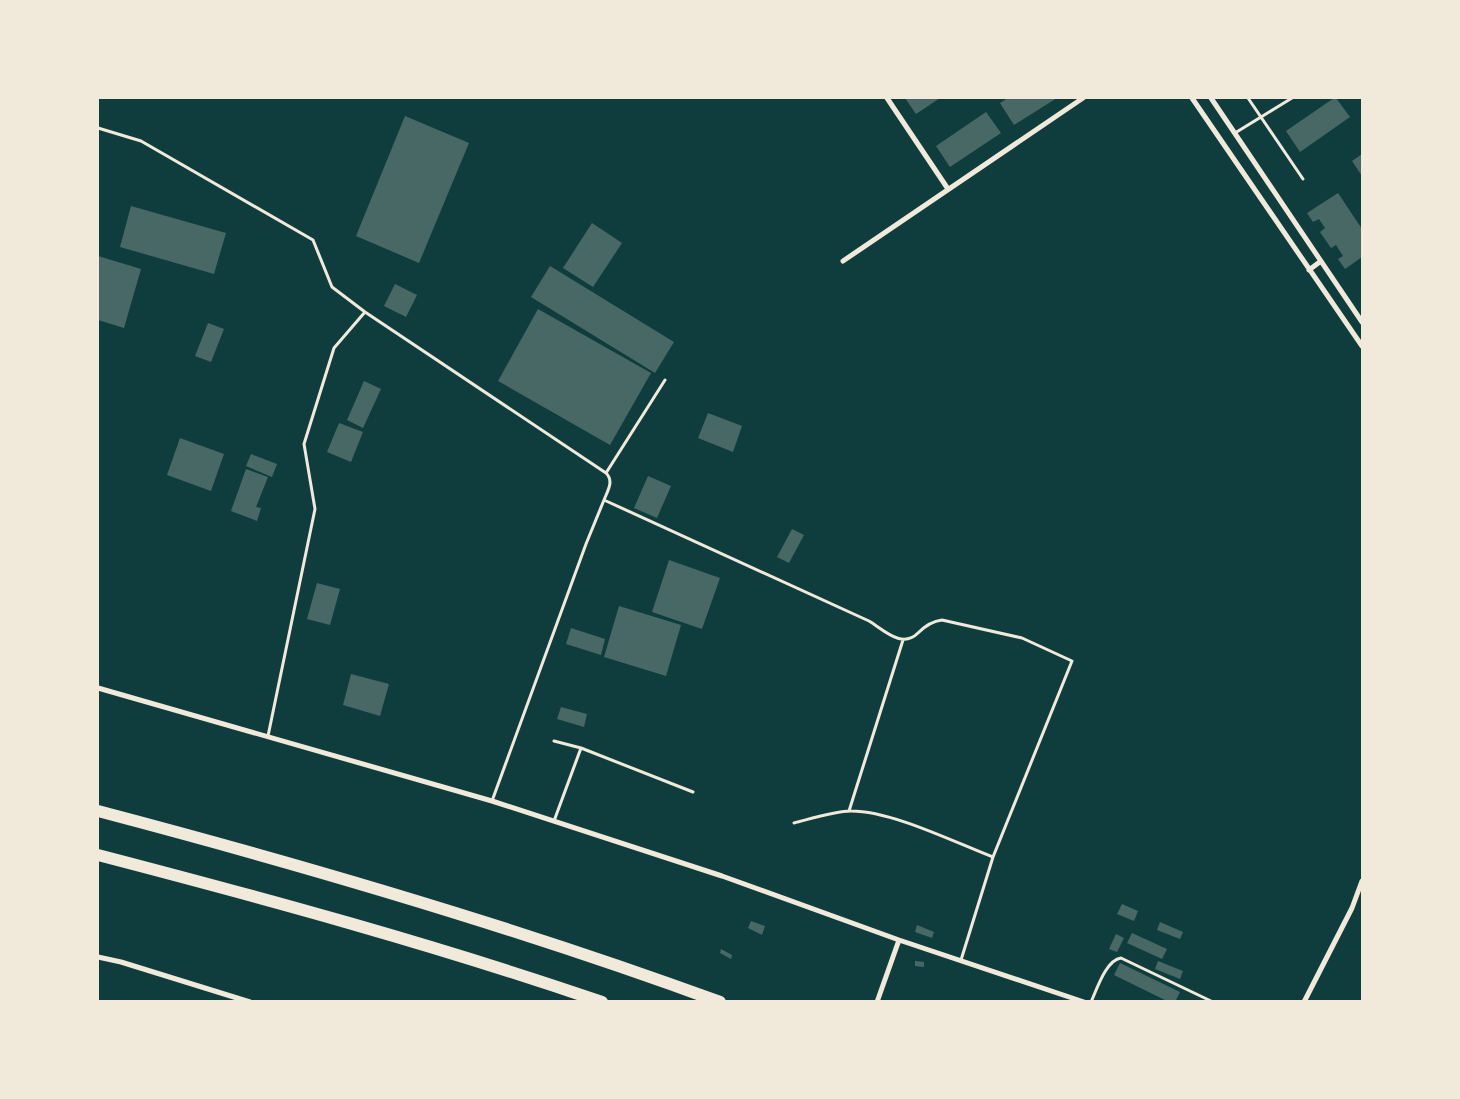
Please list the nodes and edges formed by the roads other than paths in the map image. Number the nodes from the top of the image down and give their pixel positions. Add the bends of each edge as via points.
1 (887, 98) edge
2 (1083, 98) edge
3 (1192, 98) edge
4 (1211, 98) edge
5 (1248, 98) edge
6 (1292, 98) edge
7 (1261, 117) junction
8 (98, 128) edge
9 (1235, 133) junction
10 (1302, 179) dead end
11 (948, 189) junction
12 (843, 261) dead end
13 (1321, 261) junction
14 (1310, 270) junction
15 (365, 312) junction
16 (1362, 322) edge
17 (1362, 346) edge
18 (665, 380) dead end
19 (606, 472) junction
20 (604, 500) junction
21 (903, 640) junction
22 (98, 688) edge
23 (268, 736) junction
24 (554, 741) dead end
25 (581, 748) junction
26 (693, 792) dead end
27 (492, 801) junction
28 (98, 811) edge
29 (849, 811) junction
30 (554, 821) junction
31 (794, 823) dead end
32 (98, 855) edge
33 (993, 857) junction
34 (1362, 881) edge
35 (899, 940) junction
36 (98, 957) edge
37 (961, 960) junction
38 (250, 1002) edge
39 (602, 1002) edge
40 (720, 1002) edge
41 (877, 1002) edge
42 (1084, 1002) edge
43 (1091, 1002) edge
44 (1213, 1002) edge
45 (1304, 1002) edge

1 - 11 street
2 - 11 street
3 - 14 street
4 - 9 street
5 - 7 lane
6 - 7 lane
7 - 9 lane
7 - 10 lane
8 - 15 lane via 141,141 313,240 332,287
9 - 13 street
11 - 12 street
13 - 14 street
13 - 16 street
14 - 17 street
15 - 19 lane
15 - 23 lane via 334,348 304,444 315,509
18 - 19 lane
19 - 20 lane via 610,476 610,486
20 - 21 lane via 870,621
20 - 27 lane
21 - 29 lane
21 - 33 lane via 942,620 1022,638 1072,661
22 - 23 street
23 - 27 street
24 - 25 lane
25 - 26 lane
25 - 30 lane
27 - 30 street
28 - 40 highway via 435,905
29 - 31 lane
29 - 33 lane via 874,813 910,824
30 - 35 street via 722,876
32 - 39 highway via 397,937
33 - 37 lane
34 - 45 street via 1352,908
35 - 37 street
35 - 41 street
36 - 38 street
37 - 42 street
43 - 44 lane via 1109,966 1121,958

